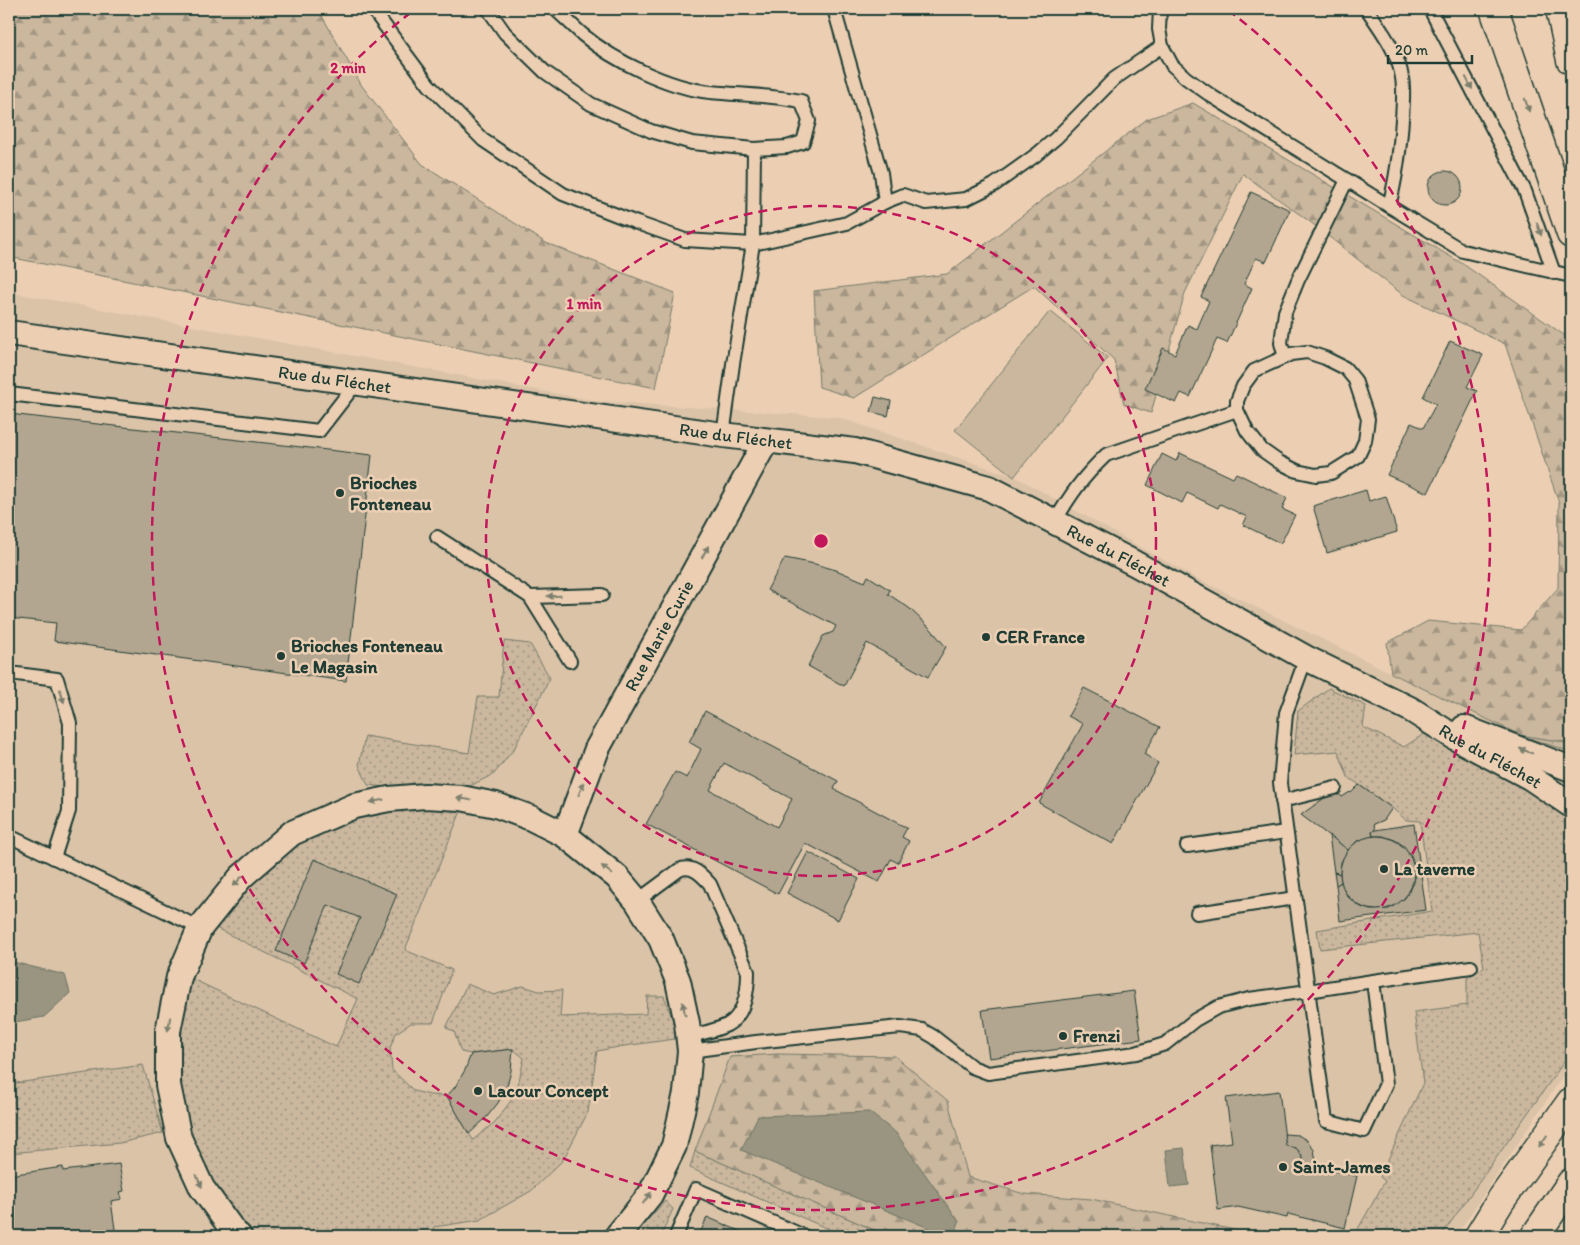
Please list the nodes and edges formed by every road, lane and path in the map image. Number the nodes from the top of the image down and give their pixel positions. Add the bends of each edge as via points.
1 (375, 9) edge
2 (488, 9) edge
3 (555, 9) edge
4 (834, 9) edge
5 (1160, 9) edge
6 (1367, 9) edge
7 (1430, 9) edge
8 (1494, 9) edge
9 (1560, 9) edge
10 (1162, 46) junction
11 (1571, 60) edge
12 (754, 150) junction
13 (1347, 180) junction
14 (885, 202) junction
15 (1389, 206) junction
16 (1571, 234) edge
17 (753, 244) junction
18 (1554, 272) junction
19 (1571, 276) edge
20 (9, 332) edge
21 (1286, 357) junction
22 (357, 382) junction
23 (9, 394) edge
24 (1237, 410) junction
25 (723, 436) junction
26 (766, 441) junction
27 (1054, 523) junction
28 (437, 537) dead end
29 (602, 595) dead end
30 (530, 597) junction
31 (1306, 658) junction
32 (570, 661) dead end
33 (9, 673) edge
34 (1410, 709) junction
35 (1571, 769) edge
36 (1335, 788) dead end
37 (1282, 801) junction
38 (1571, 806) edge
39 (1286, 832) junction
40 (565, 835) junction
41 (9, 836) edge
42 (1186, 846) dead end
43 (54, 858) junction
44 (1295, 898) junction
45 (637, 901) junction
46 (1197, 914) dead end
47 (200, 928) junction
48 (1471, 967) dead end
49 (1373, 981) junction
50 (1308, 991) junction
51 (689, 1044) junction
52 (1571, 1102) edge
53 (1571, 1183) edge
54 (239, 1236) edge
55 (617, 1236) edge
56 (676, 1236) edge
57 (804, 1236) edge
58 (1479, 1236) edge
59 (1535, 1236) edge

1 - 17 lane via 429,85 483,140 563,194 685,240
2 - 12 lane via 505,33 544,72 591,104 651,130 692,143
3 - 12 lane via 584,36 619,59 669,83 708,92 779,96 801,101 809,121 803,142
4 - 14 lane via 881,173
5 - 10 lane
6 - 15 lane via 1388,40 1399,67 1403,91 1400,155
7 -> 18 lane via 1525,191
8 -> 16 highway
9 - 11 highway
10 - 13 lane via 1172,65 1186,78
10 - 14 lane via 1114,79 1056,138 994,185 966,199 926,204 903,195
12 - 17 lane
13 - 15 lane
13 - 21 lane via 1285,312 1281,342
14 - 17 lane via 847,223
15 - 18 lane via 1463,251
17 - 25 lane
18 - 19 lane
20 - 22 street, Rue du Fléchet
21 - 24 lane via 1254,371 1243,386
21 - 24 lane via 1307,352 1325,358 1344,368 1355,380 1368,420 1365,441 1358,456 1331,473 1316,475 1297,471 1262,450 1247,431
22 - 23 lane via 319,431
22 - 25 street, Rue du Fléchet
24 - 27 lane via 1106,455 1072,492
25 - 26 street, Rue du Fléchet
26 - 27 street, Rue du Fléchet via 855,451 989,488
40 -> 26 street, Rue Marie Curie via 597,749
27 - 31 street, Rue du Fléchet via 1134,563
28 - 30 lane
29 -> 30 lane
30 - 32 lane
31 - 34 street, Rue du Fléchet
31 - 37 lane via 1286,713 1280,783
33 -> 43 lane via 57,679 70,722 69,811
35 -> 34 street, Rue du Fléchet
34 - 38 street, Rue du Fléchet via 1531,778
36 - 37 lane
37 - 39 lane
39 - 42 lane
39 - 44 lane
45 -> 40 street via 617,877
40 -> 47 street via 523,814 461,798 398,798 354,806 292,833 241,877
41 - 43 lane
43 - 47 lane
44 - 46 lane
44 - 50 lane
51 -> 45 street via 678,981 661,939
45 - 51 lane via 685,867 693,869 710,884 748,972 748,986 738,1014 728,1024
47 -> 54 street via 178,977 168,1030 168,1085 179,1138 202,1188
48 - 49 lane
49 - 50 lane
49 - 50 lane via 1386,1084 1364,1131 1326,1121
50 - 51 lane via 1249,998 1218,1007 1195,1020 1165,1044 1136,1053 988,1073 972,1068 934,1036 922,1030 900,1027 756,1042
55 -> 51 street via 650,1195 674,1146 686,1093
52 -> 58 highway
53 - 59 highway
56 - 57 lane via 696,1190

